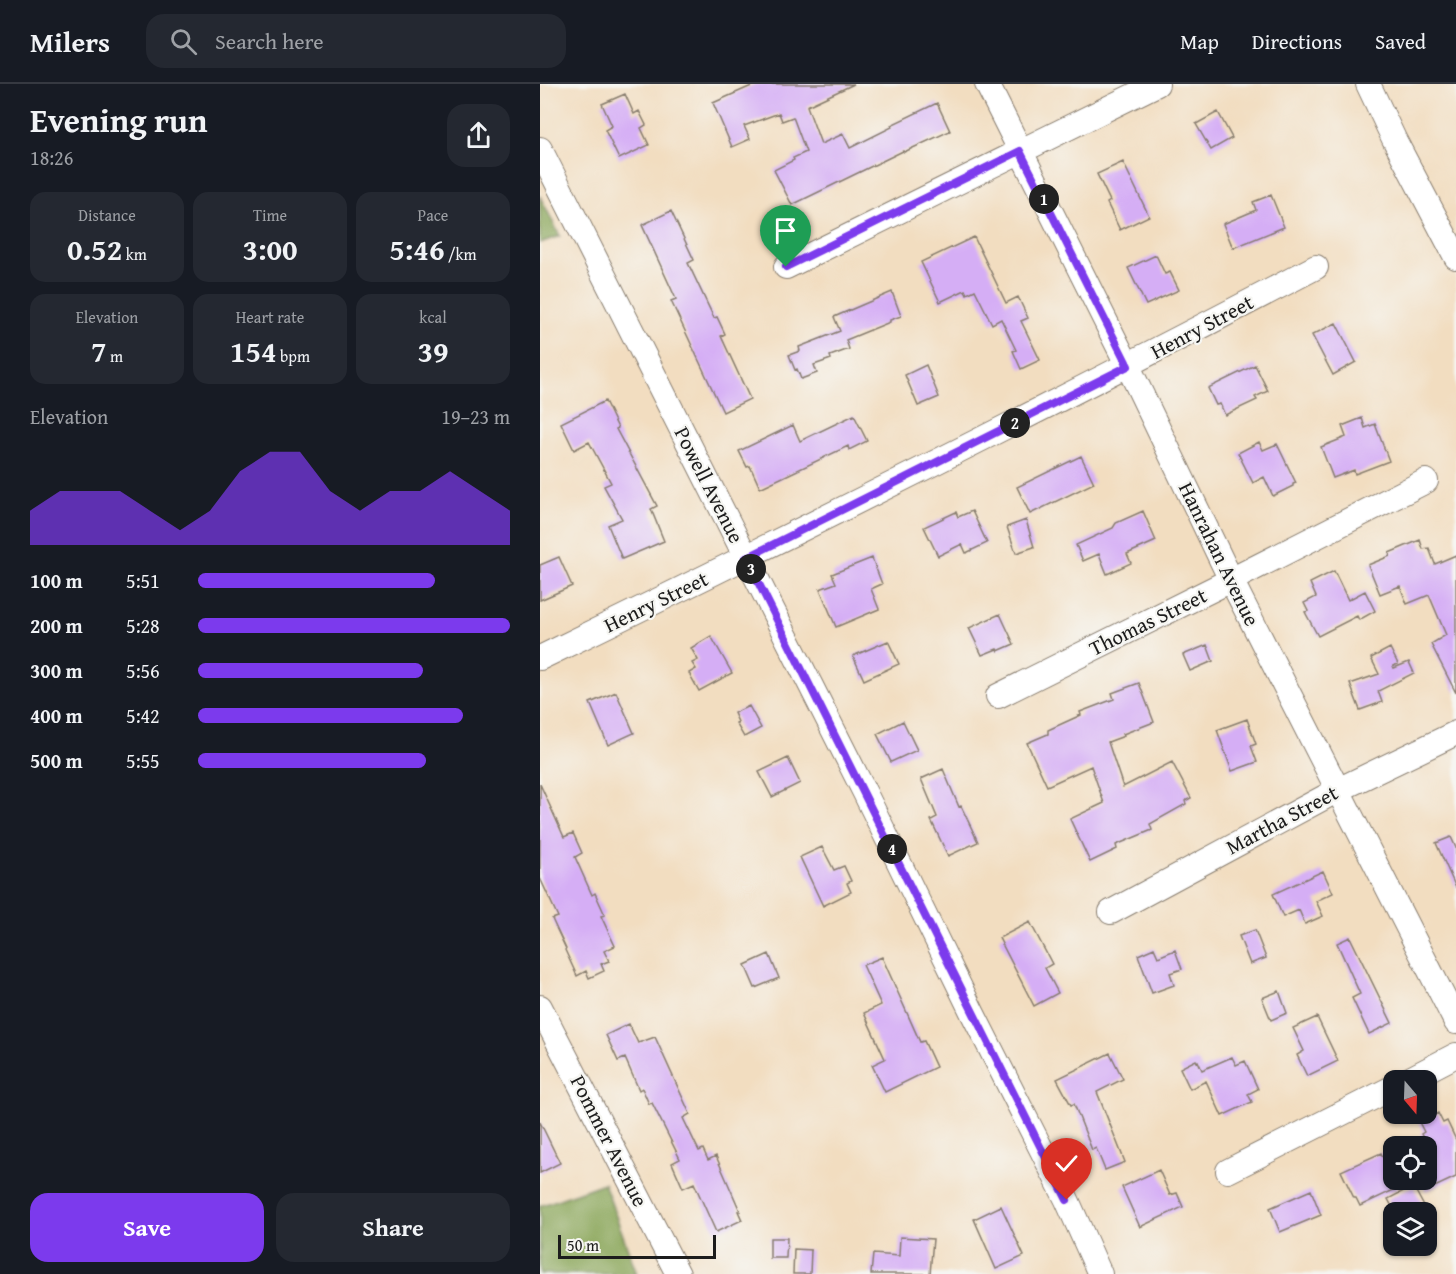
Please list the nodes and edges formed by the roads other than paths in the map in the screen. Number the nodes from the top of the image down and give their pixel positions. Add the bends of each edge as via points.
1 (987, 84) edge
2 (1156, 84) edge
3 (1368, 84) edge
4 (540, 149) edge
5 (1020, 151) junction
6 (1456, 256) edge
7 (786, 267) dead end
8 (1316, 267) dead end
9 (1128, 366) junction
10 (1426, 481) dead end
11 (746, 558) junction
12 (1232, 580) junction
13 (540, 658) edge
14 (998, 696) dead end
15 (1456, 733) edge
16 (1338, 790) junction
17 (1111, 912) dead end
18 (540, 1007) edge
19 (1456, 1022) edge
20 (1456, 1055) edge
21 (1427, 1070) edge
22 (1383, 1093) edge
23 (1228, 1171) dead end
24 (678, 1274) edge
25 (1100, 1274) edge

1 - 5 street, Hanrahan Avenue
2 - 5 street
3 - 6 street
4 - 11 street, Powell Avenue
5 - 7 street
5 - 9 street, Hanrahan Avenue
8 - 9 street, Henry Street
9 - 11 street, Henry Street
9 - 12 street, Hanrahan Avenue
10 - 12 street, Thomas Street
11 - 13 street, Henry Street
11 - 25 street, Powell Avenue via 1062,1189
12 - 14 street, Thomas Street
12 - 16 street, Hanrahan Avenue
15 - 16 street, Martha Street
16 - 17 street, Martha Street
16 - 19 street, Hanrahan Avenue
18 - 24 street, Pommer Avenue
20 - 21 street
22 - 23 street

